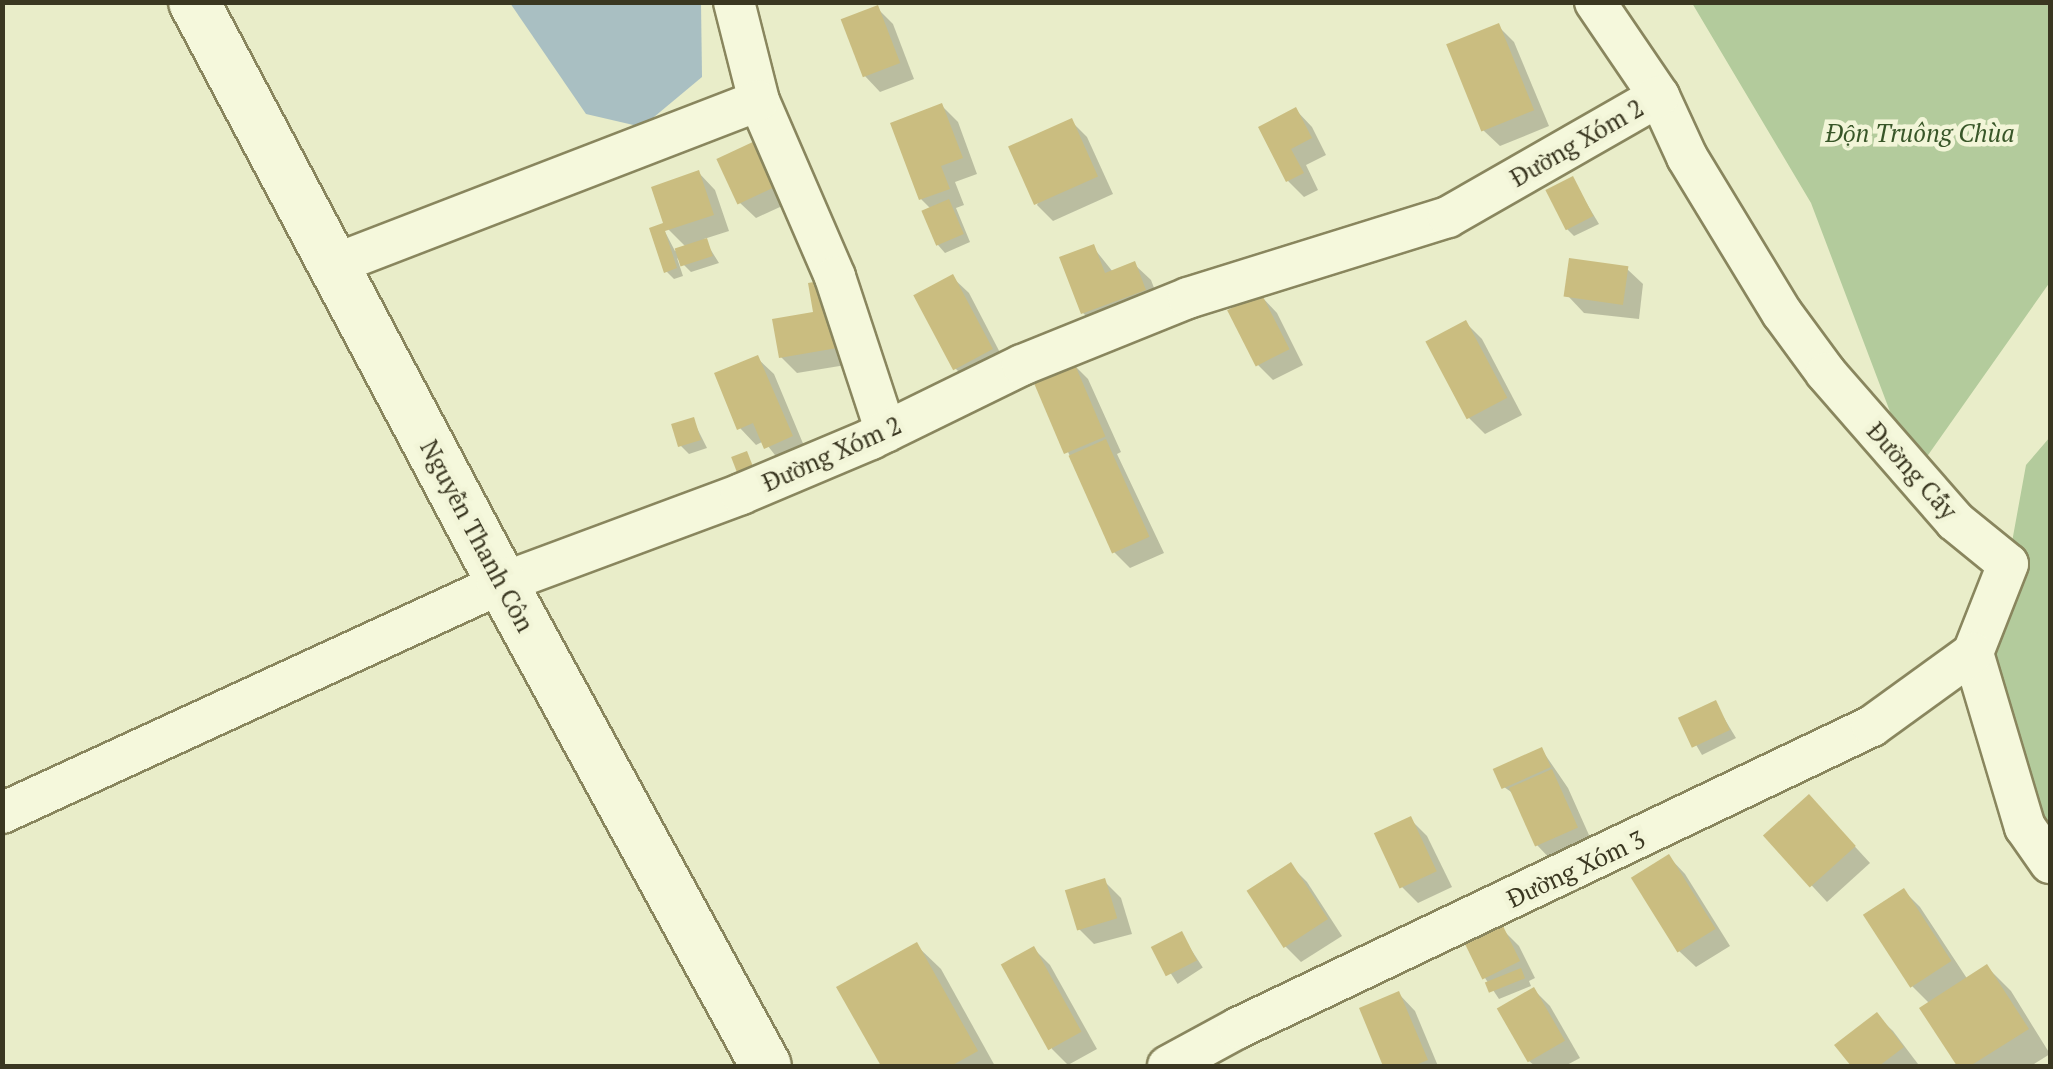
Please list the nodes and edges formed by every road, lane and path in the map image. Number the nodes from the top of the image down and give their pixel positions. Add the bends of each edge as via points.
1 (194, 2) edge
2 (734, 2) edge
3 (1595, 2) edge
4 (1658, 96) junction
5 (759, 101) junction
6 (333, 265) junction
7 (886, 432) junction
8 (502, 582) junction
9 (1973, 653) junction
10 (2, 813) edge
11 (2050, 863) edge
12 (766, 1066) edge
13 (1168, 1066) edge

1 - 6 street, Nguyễn Thanh Côn
2 - 5 street
3 - 4 street
4 - 7 street, Đường Xóm 2 via 1448,217 1188,298 1022,364
4 - 9 street, Đường Cấy via 1687,157 1826,373 1955,521 2008,564
5 - 6 street
5 - 7 street via 835,277
6 - 8 street, Nguyễn Thanh Côn
7 - 8 street, Đường Xóm 2
8 - 10 street, Đường Xóm 2
8 - 12 street, Nguyễn Thanh Côn
9 - 11 street via 2024,828
9 - 13 street, Đường Xóm 3 via 1872,726

